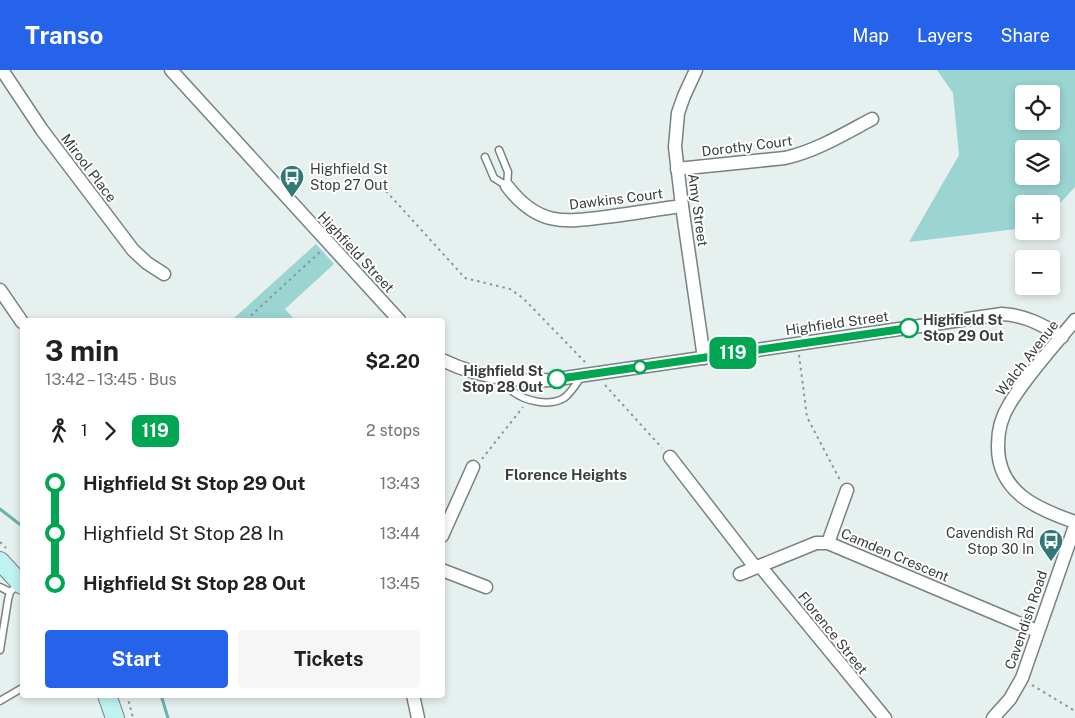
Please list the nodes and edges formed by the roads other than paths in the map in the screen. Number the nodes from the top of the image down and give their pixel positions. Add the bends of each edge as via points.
1 (2, 70) edge
2 (171, 70) edge
3 (696, 70) edge
4 (872, 119) dead end
5 (499, 150) dead end
6 (485, 157) dead end
7 (677, 168) junction
8 (507, 186) junction
9 (682, 206) junction
10 (164, 274) dead end
11 (0, 290) edge
12 (397, 318) edge
13 (20, 319) edge
14 (1075, 320) edge
15 (1062, 337) junction
16 (704, 358) junction
17 (445, 361) edge
18 (582, 376) junction
19 (500, 378) junction
20 (670, 457) road end
21 (473, 467) road end
22 (847, 490) road end
23 (1075, 522) edge
24 (1075, 526) edge
25 (445, 529) edge
26 (828, 543) junction
27 (0, 561) edge
28 (758, 566) junction
29 (445, 571) edge
30 (740, 574) dead end
31 (0, 587) edge
32 (18, 587) edge
33 (486, 587) dead end
34 (1037, 632) junction
35 (0, 650) edge
36 (20, 689) edge
37 (108, 698) edge
38 (414, 698) edge
39 (0, 700) edge
40 (115, 718) edge
41 (418, 718) edge
42 (885, 718) edge
43 (993, 718) edge

1 - 10 street, Mirool Place via 42,130 132,250
2 - 12 street, Highfield Street
3 - 7 street, Amy Street via 678,113
4 - 7 street, Dorothy Court via 797,156
5 - 8 lane via 508,172
6 - 8 lane, Dawkins Court via 494,178
7 - 9 street, Amy Street
8 - 9 street, Dawkins Court via 530,209 559,221
9 - 16 street, Amy Street
11 - 13 street
14 - 15 street, Walch Avenue
15 - 16 street, Highfield Street via 1031,320 1002,314
15 - 23 street, Walch Avenue via 1008,406 998,449 1005,476 1016,491 1035,506
16 - 18 street, Highfield Street
17 - 19 street, Highfield Street
18 - 19 street, Highfield Street via 532,381
18 - 19 lane, Highfield Street via 564,398 549,402 524,397 512,391
20 - 28 street, Florence Street
21 - 25 street
22 - 26 street
24 - 34 street, Cavendish Road
26 - 28 street, Camden Crescent via 816,543
26 - 34 street, Camden Crescent
27 - 32 street
28 - 30 street, Camden Crescent
28 - 42 street, Florence Street
29 - 33 street
31 - 32 lane
32 - 35 lane
34 - 43 street, Cavendish Road via 1022,678 1010,699
36 - 39 lane
37 - 40 street
38 - 41 street

